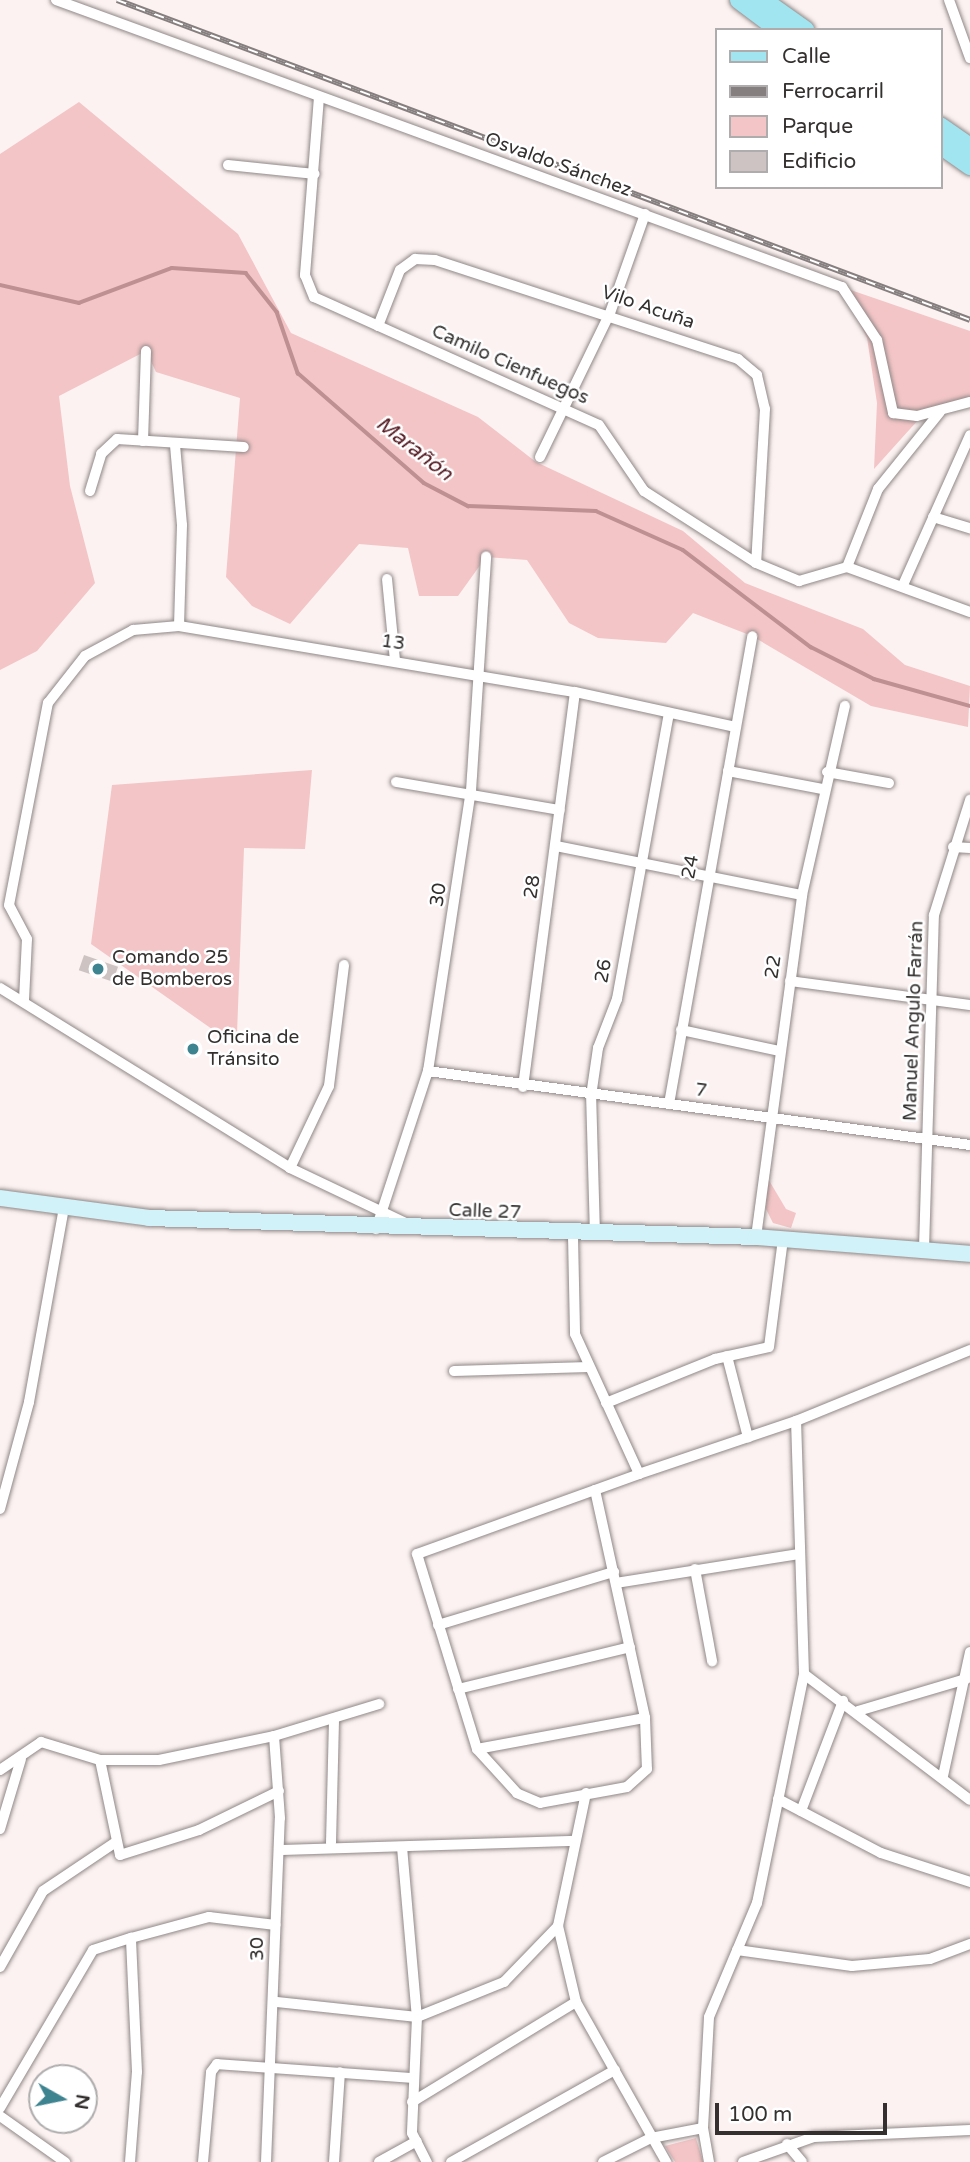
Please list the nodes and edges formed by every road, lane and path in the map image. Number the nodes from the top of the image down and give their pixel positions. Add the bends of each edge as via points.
1 (57, 0) edge
2 (739, 0) edge
3 (763, 0) edge
4 (949, 0) edge
5 (776, 28) edge
6 (802, 28) edge
7 (970, 58) edge
8 (319, 97) junction
9 (942, 127) edge
10 (942, 146) edge
11 (970, 147) edge
12 (228, 165) dead end
13 (970, 166) edge
14 (315, 174) junction
15 (645, 215) junction
16 (610, 313) junction
17 (378, 326) junction
18 (146, 351) dead end
19 (970, 402) edge
20 (565, 408) junction
21 (941, 411) junction
22 (970, 435) edge
23 (143, 441) junction
24 (175, 444) junction
25 (244, 447) dead end
26 (540, 457) dead end
27 (90, 491) dead end
28 (933, 517) junction
29 (970, 528) edge
30 (486, 556) dead end
31 (756, 563) junction
32 (848, 567) junction
33 (387, 579) dead end
34 (903, 585) junction
35 (970, 612) edge
36 (179, 626) junction
37 (752, 636) dead end
38 (395, 660) junction
39 (477, 674) junction
40 (575, 692) junction
41 (845, 706) dead end
42 (668, 713) junction
43 (735, 727) junction
44 (728, 771) junction
45 (827, 772) junction
46 (396, 782) dead end
47 (889, 783) dead end
48 (822, 789) junction
49 (471, 791) junction
50 (970, 800) edge
51 (560, 810) junction
52 (556, 846) junction
53 (953, 847) junction
54 (970, 848) edge
55 (642, 861) junction
56 (707, 875) junction
57 (802, 895) junction
58 (344, 965) dead end
59 (790, 981) junction
60 (0, 988) edge
61 (929, 999) junction
62 (24, 1000) junction
63 (970, 1005) edge
64 (681, 1030) junction
65 (780, 1051) junction
66 (428, 1071) junction
67 (523, 1087) junction
68 (591, 1097) junction
69 (669, 1104) junction
70 (771, 1116) junction
71 (927, 1138) junction
72 (970, 1144) edge
73 (290, 1168) junction
74 (0, 1198) edge
75 (64, 1208) junction
76 (377, 1221) junction
77 (573, 1236) junction
78 (595, 1236) junction
79 (756, 1237) junction
80 (783, 1239) junction
81 (923, 1249) junction
82 (970, 1254) edge
83 (970, 1350) edge
84 (727, 1356) junction
85 (589, 1367) junction
86 (454, 1371) dead end
87 (606, 1403) junction
88 (796, 1421) junction
89 (747, 1437) junction
90 (639, 1474) junction
91 (595, 1490) junction
92 (0, 1509) edge
93 (799, 1554) junction
94 (695, 1569) junction
95 (615, 1578) junction
96 (438, 1625) junction
97 (630, 1647) junction
98 (970, 1652) edge
99 (712, 1661) dead end
100 (803, 1674) junction
101 (966, 1679) junction
102 (458, 1689) junction
103 (843, 1701) junction
104 (379, 1703) dead end
105 (858, 1711) junction
106 (645, 1718) junction
107 (334, 1719) junction
108 (274, 1736) junction
109 (477, 1749) junction
110 (21, 1759) junction
111 (100, 1760) junction
112 (0, 1770) edge
113 (943, 1776) junction
114 (279, 1791) junction
115 (586, 1793) junction
116 (778, 1799) junction
117 (970, 1800) edge
118 (801, 1811) junction
119 (0, 1829) edge
120 (572, 1841) junction
121 (116, 1842) junction
122 (331, 1843) junction
123 (402, 1847) junction
124 (279, 1850) junction
125 (970, 1882) edge
126 (276, 1925) junction
127 (558, 1926) junction
128 (131, 1938) junction
129 (970, 1944) edge
130 (737, 1950) junction
131 (0, 1967) edge
132 (576, 2002) junction
133 (276, 2003) junction
134 (417, 2017) junction
135 (271, 2066) junction
136 (614, 2070) junction
137 (340, 2072) junction
138 (412, 2078) junction
139 (412, 2102) junction
140 (0, 2108) edge
141 (0, 2116) edge
142 (703, 2128) junction
143 (970, 2130) edge
144 (651, 2138) junction
145 (417, 2141) junction
146 (787, 2144) junction
147 (65, 2162) edge
148 (130, 2162) edge
149 (203, 2162) edge
150 (266, 2162) edge
151 (334, 2162) edge
152 (379, 2162) edge
153 (427, 2162) edge
154 (451, 2162) edge
155 (603, 2162) edge
156 (666, 2162) edge
157 (709, 2162) edge
158 (743, 2162) edge
159 (802, 2162) edge

1 - 8 street, Osvaldo Sánchez
2 - 5 main road
3 - 6 main road
4 - 7 street
8 - 14 street
8 - 15 street, Osvaldo Sánchez
9 - 11 main road
10 - 13 main road
12 - 14 street
14 - 17 street, Camilo Cienfuegos via 305,275 314,296
15 - 16 street
15 - 21 street, Osvaldo Sánchez via 842,287 877,340 892,413
16 - 17 street, Vilo Acuña via 415,259 400,270
16 - 20 street
16 - 31 street, Vilo Acuña via 738,359 757,375 765,409
17 - 20 street, Camilo Cienfuegos
18 - 23 street
19 - 21 street, Osvaldo Sánchez
20 - 26 street
20 - 31 street, Camilo Cienfuegos via 599,425 627,471 667,509
21 - 32 street via 878,489
22 - 28 street
23 - 24 street
23 - 27 street via 107,445
24 - 25 street
24 - 36 street via 182,525
28 - 29 street
28 - 34 street
30 - 39 street, 30
31 - 32 street, Camilo Cienfuegos via 799,581
32 - 34 street
33 - 38 street
34 - 35 street
36 - 38 street, 13
36 - 62 street, 13 via 133,631 85,656 60,681 48,704 9,905 27,939
37 - 43 street, 24
38 - 39 street, 13
39 - 40 street, 13
39 - 49 street, 30
40 - 42 street, 13
40 - 51 street, 28
41 - 45 street, 22
42 - 43 street, 13
42 - 55 street, 26
43 - 44 street, 24
44 - 48 street
44 - 56 street, 24
45 - 47 street
45 - 48 street, 22
46 - 49 street
48 - 57 street, 22
49 - 51 street
49 - 66 street, 30
50 - 53 street, Manuel Angulo Farrán
51 - 52 street, 28
52 - 55 street
52 - 67 street, 28
53 - 54 street
53 - 61 street, Manuel Angulo Farrán via 934,915
55 - 56 street
55 - 68 street, 26
56 - 57 street
56 - 64 street, 24
57 - 59 street, 22
58 - 73 street via 329,1086
59 - 61 street
59 - 65 street, 22
60 - 62 street
61 - 63 street
61 - 71 street, Manuel Angulo Farrán
62 - 73 street
64 - 65 street
64 - 69 street, 24
65 - 70 street, 22
66 - 67 street, 7
66 - 76 street, 30
67 - 68 street, 7
68 - 69 street, 7
68 - 78 street, 26
69 - 70 street, 7
70 - 71 street, 7
70 - 79 street, 22
71 - 72 street, 7
71 - 81 street, Manuel Angulo Farrán
73 - 76 street
74 - 75 main road, Calle 27
75 - 76 main road, Calle 27 via 149,1218
75 - 92 street via 29,1402
76 - 77 main road, Calle 27 via 426,1231
77 - 78 main road, Calle 27
77 - 85 street via 575,1334
78 - 79 main road, Calle 27
79 - 80 main road, Calle 27
80 - 81 main road, Calle 27
80 - 84 street via 774,1337 769,1347
81 - 82 main road, Calle 27
83 - 88 street
84 - 87 street
84 - 89 street
85 - 86 street
85 - 87 street
87 - 90 street
88 - 89 street
88 - 93 street
89 - 90 street
90 - 91 street
91 - 95 street
91 - 96 street via 416,1554
93 - 94 street
93 - 100 street
94 - 95 street
94 - 99 street
95 - 96 street
95 - 97 street
96 - 102 street
97 - 102 street
97 - 106 street
98 - 101 street
100 - 103 street
100 - 116 street
101 - 105 street
101 - 113 street
102 - 109 street
103 - 105 street
103 - 118 street
104 - 107 street
105 - 113 street
106 - 109 street
106 - 115 street via 650,1747 638,1780
107 - 108 street
107 - 122 street
108 - 111 street via 159,1760
108 - 114 street, 30
109 - 115 street via 529,1800
110 - 111 street via 41,1742
110 - 112 street
110 - 119 street
111 - 121 street
113 - 117 street
114 - 121 street via 199,1830 120,1855
114 - 124 street, 30
115 - 120 street
116 - 118 street
116 - 130 street via 757,1903
118 - 125 street via 881,1853
120 - 123 street via 448,1840
120 - 127 street
121 - 131 street via 43,1891
122 - 123 street
122 - 124 street
123 - 134 street
124 - 126 street, 30
126 - 128 street via 209,1916
126 - 133 street, 30
127 - 132 street
127 - 134 street via 504,1982
128 - 140 street via 93,1950
128 - 148 street via 137,2072
129 - 130 street via 930,1959 852,1966
130 - 142 street via 709,2017
132 - 136 street
132 - 139 street
133 - 134 street
133 - 135 street, 30
134 - 138 street
135 - 137 street
135 - 149 street via 221,2062 211,2072
135 - 150 street, 30
136 - 144 street
136 - 154 street
137 - 138 street
137 - 151 street
138 - 139 street
139 - 145 street
141 - 147 street
142 - 144 street
142 - 157 street
143 - 146 street
144 - 155 street
144 - 156 street
145 - 152 street
145 - 153 street
146 - 158 street
146 - 159 street

